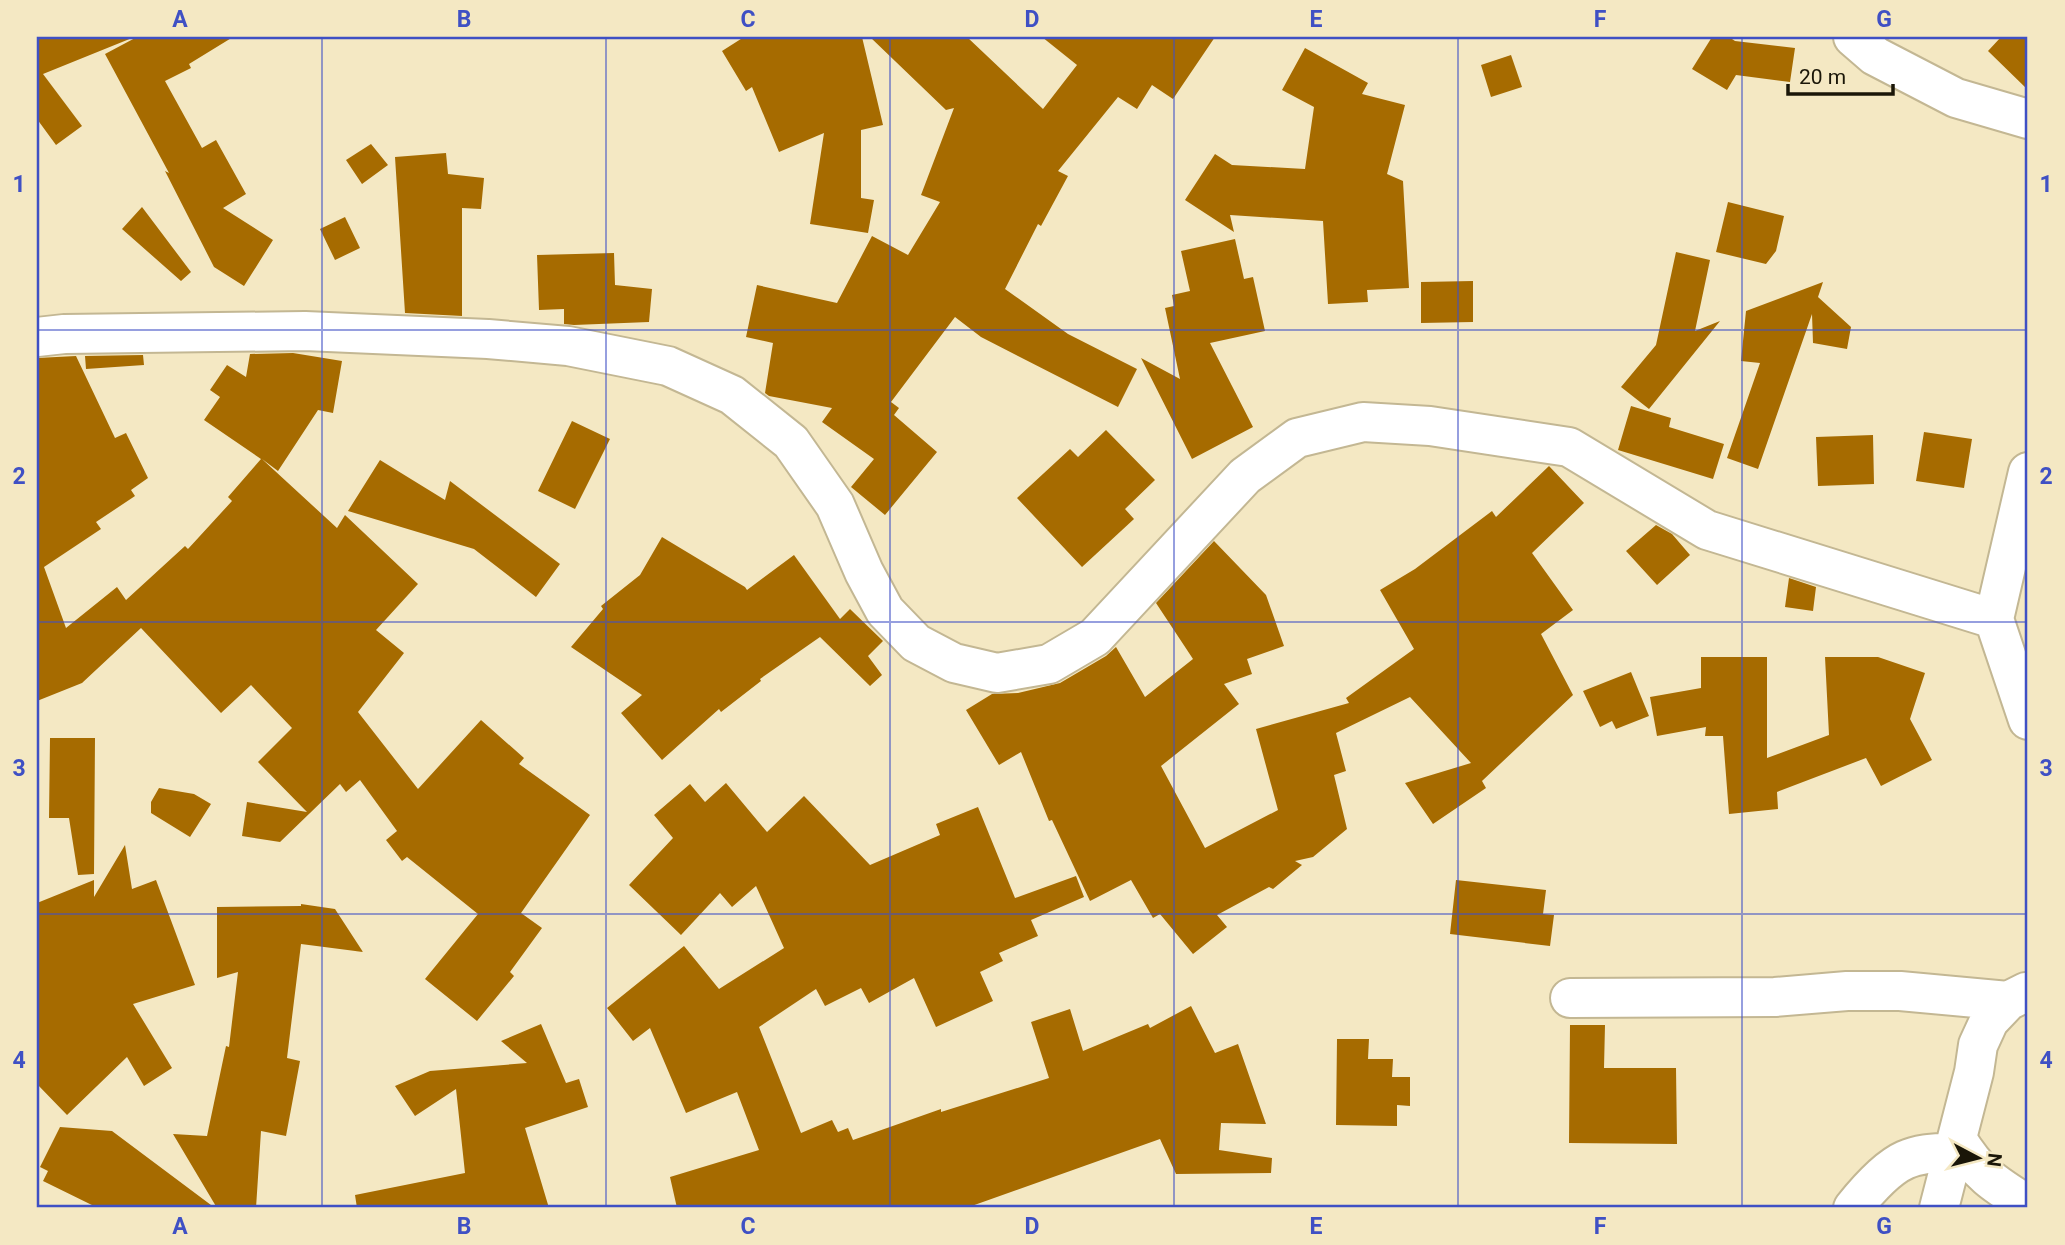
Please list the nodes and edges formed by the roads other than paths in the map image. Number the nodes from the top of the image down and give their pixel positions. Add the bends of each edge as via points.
1 (1853, 37) edge
2 (2028, 119) edge
3 (37, 337) edge
4 (2028, 472) edge
5 (1994, 620) junction
6 (2028, 720) edge
7 (2018, 996) edge
8 (1570, 998) dead end
9 (1955, 1146) junction
10 (2028, 1205) edge
11 (1853, 1208) edge
12 (1940, 1208) edge

1 - 2 street via 1875,56 1956,98
3 - 5 street via 305,331 488,339 568,346 668,366 732,395 791,442 835,505 885,611 916,643 954,663 996,673 1049,664 1096,637 1245,476 1297,438 1363,422 1430,426 1569,447 1707,530
4 - 5 street
5 - 6 street
7 - 8 street via 1847,991 1775,997
7 - 9 street via 1989,1021 1978,1045
9 - 10 street via 1984,1175
9 - 11 street via 1904,1160
9 - 12 street

